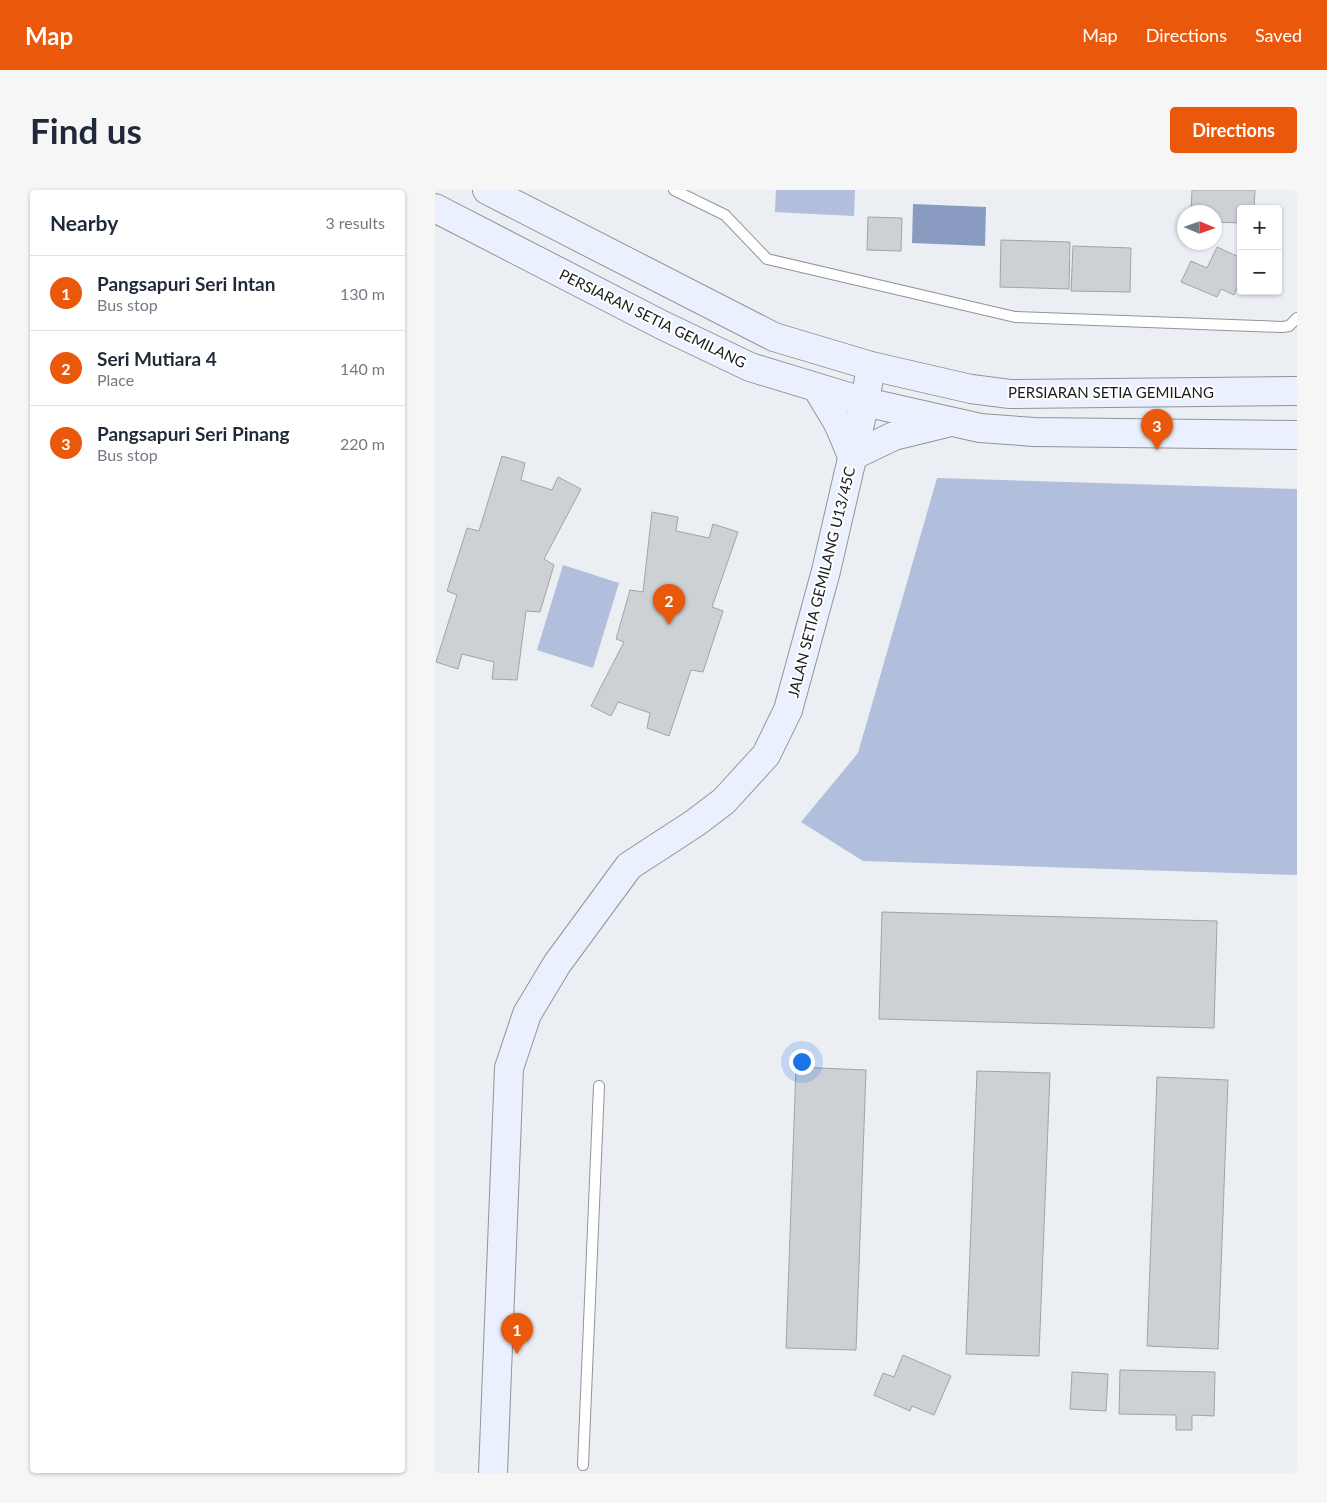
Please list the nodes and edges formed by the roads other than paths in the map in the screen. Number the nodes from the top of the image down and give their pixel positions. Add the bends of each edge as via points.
1 (487, 190) edge
2 (674, 190) edge
3 (435, 208) edge
4 (1297, 318) edge
5 (871, 366) junction
6 (817, 388) junction
7 (1297, 391) edge
8 (865, 402) junction
9 (951, 422) junction
10 (1297, 435) edge
11 (852, 456) junction
12 (599, 1086) dead end
13 (583, 1465) dead end
14 (493, 1473) edge

1 - 5 street, PERSIARAN SETIA GEMILANG via 774,338
2 - 4 lane via 725,215 767,259 1015,317 1282,327 1289,326
3 - 6 street, PERSIARAN SETIA GEMILANG via 662,326 750,367
5 - 7 street, PERSIARAN SETIA GEMILANG via 1010,394
5 - 8 street, JALAN SETIA GEMILANG U13/45C
6 - 8 street, PERSIARAN SETIA GEMILANG
6 - 11 street via 838,423
8 - 9 street, PERSIARAN SETIA GEMILANG
8 - 11 street, JALAN SETIA GEMILANG U13/45C
9 - 10 street, PERSIARAN SETIA GEMILANG via 980,428 1035,432
9 - 11 street via 894,436
11 - 14 street, JALAN SETIA GEMILANG U13/45C via 827,571 789,710 766,755 724,801 629,866 557,964 527,1014 509,1068
12 - 13 lane

